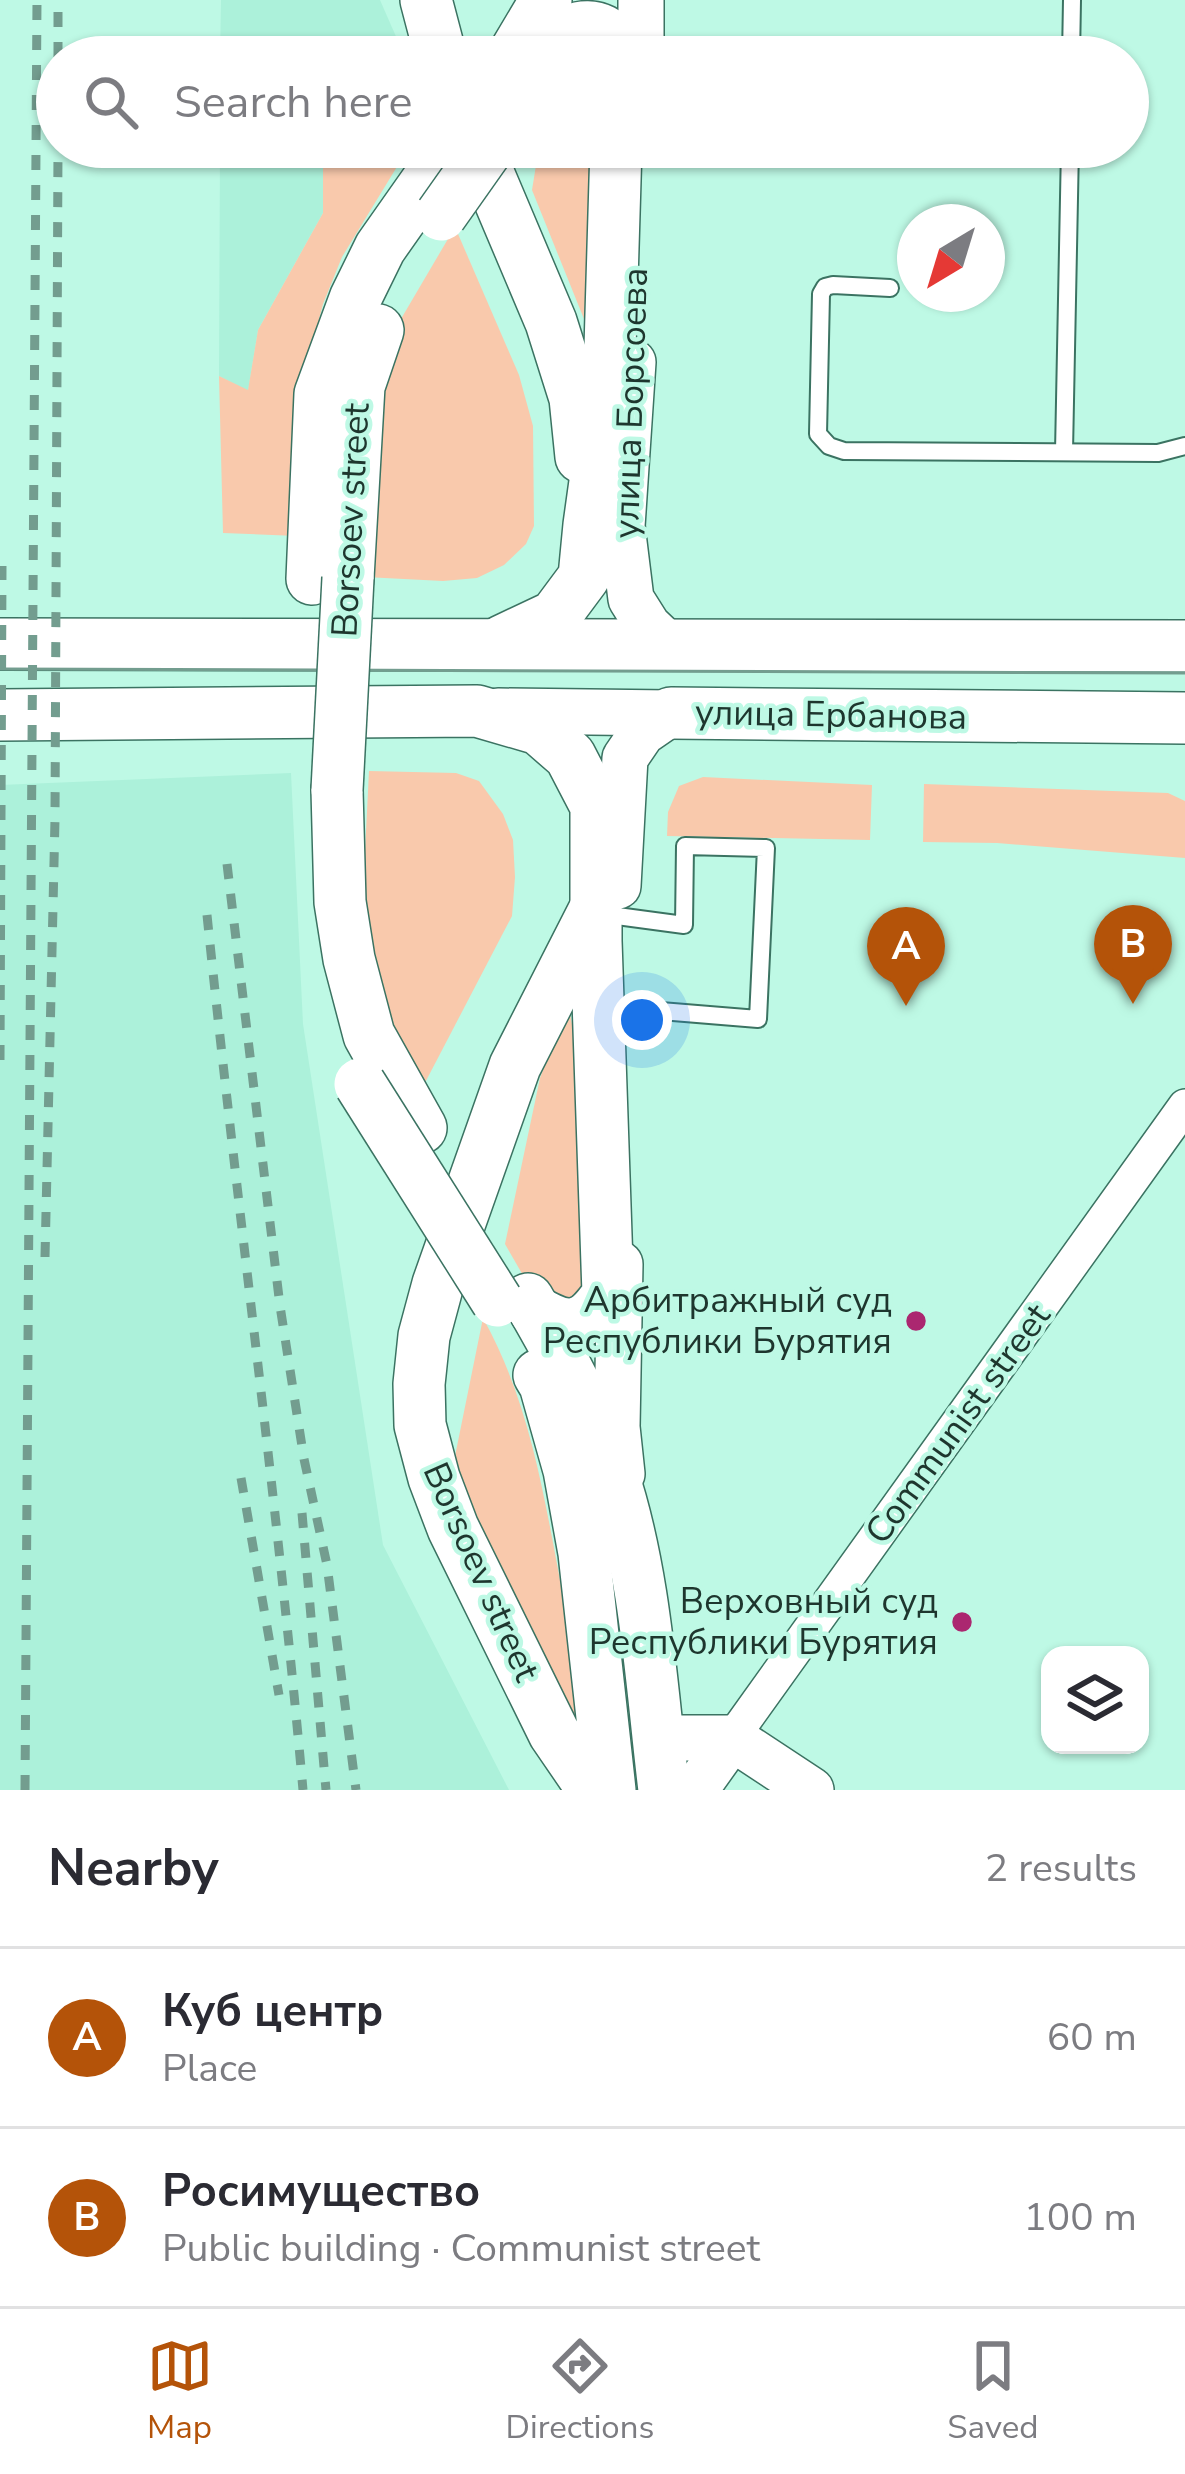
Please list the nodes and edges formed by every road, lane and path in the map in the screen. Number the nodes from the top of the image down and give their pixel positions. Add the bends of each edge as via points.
1 (425, 0) edge
2 (641, 0) edge
3 (1072, 0) edge
4 (564, 22) edge
5 (435, 36) edge
6 (611, 36) edge
7 (640, 36) edge
8 (1071, 36) edge
9 (443, 168) edge
10 (468, 168) edge
11 (486, 168) edge
12 (615, 168) edge
13 (639, 168) edge
14 (1070, 168) edge
15 (427, 208) junction
16 (890, 288) dead end
17 (1185, 446) edge
18 (1064, 452) junction
19 (589, 525) junction
20 (0, 644) edge
21 (496, 644) junction
22 (668, 645) junction
23 (1185, 646) edge
24 (477, 711) junction
25 (671, 713) junction
26 (0, 716) edge
27 (1175, 721) edge
28 (323, 788) junction
29 (603, 921) junction
30 (612, 1007) junction
31 (1185, 1106) edge
32 (518, 1300) junction
33 (629, 1536) junction
34 (658, 1738) junction
35 (732, 1738) junction
36 (593, 1790) edge
37 (610, 1790) edge
38 (664, 1790) edge
39 (694, 1790) edge
40 (811, 1790) edge

1 - 5 main road
2 - 7 main road
3 - 8 lane
4 - 6 main road
9 - 15 main road
10 - 15 main road, bridge
11 - 19 main road via 575,398
12 - 19 main road via 609,381
13 - 22 main road, улица Борсоева via 622,526 631,599
14 - 18 lane
15 - 28 main road via 380,248 320,394 330,578
16 - 18 lane via 833,285 821,294 818,434 829,446
17 - 18 lane
19 - 21 main road via 584,577 555,616
20 - 21 main road, улица Ербанова
21 - 22 main road, улица Ербанова
22 - 23 main road, улица Ербанова
24 - 25 main road, улица Ербанова
24 - 26 main road, Borsoev street
24 - 29 main road, Borsoev street via 539,729 570,756 596,806
25 - 27 main road, улица Ербанова
25 - 29 main road, Borsoev street via 625,758
28 - 32 main road, Borsoev street via 369,1035
28 - 32 main road, bridge via 304,842 316,945 360,1084
29 - 30 main road, Borsoev street
29 - 30 lane via 684,925 685,846 766,848 758,1019
29 - 32 main road via 608,1294 576,1324 556,1323
29 - 36 main road, Borsoev street via 515,1066 438,1284 419,1384 425,1443 453,1528 554,1733
30 - 33 main road, Borsoev street via 617,1427
31 - 35 street, Communist street
32 - 33 main road, Borsoev street via 572,1376
32 - 37 main road, Borsoev street via 569,1471
33 - 34 main road, Borsoev street
34 - 35 main road
34 - 38 main road, Borsoev street
35 - 39 main road
35 - 40 main road

